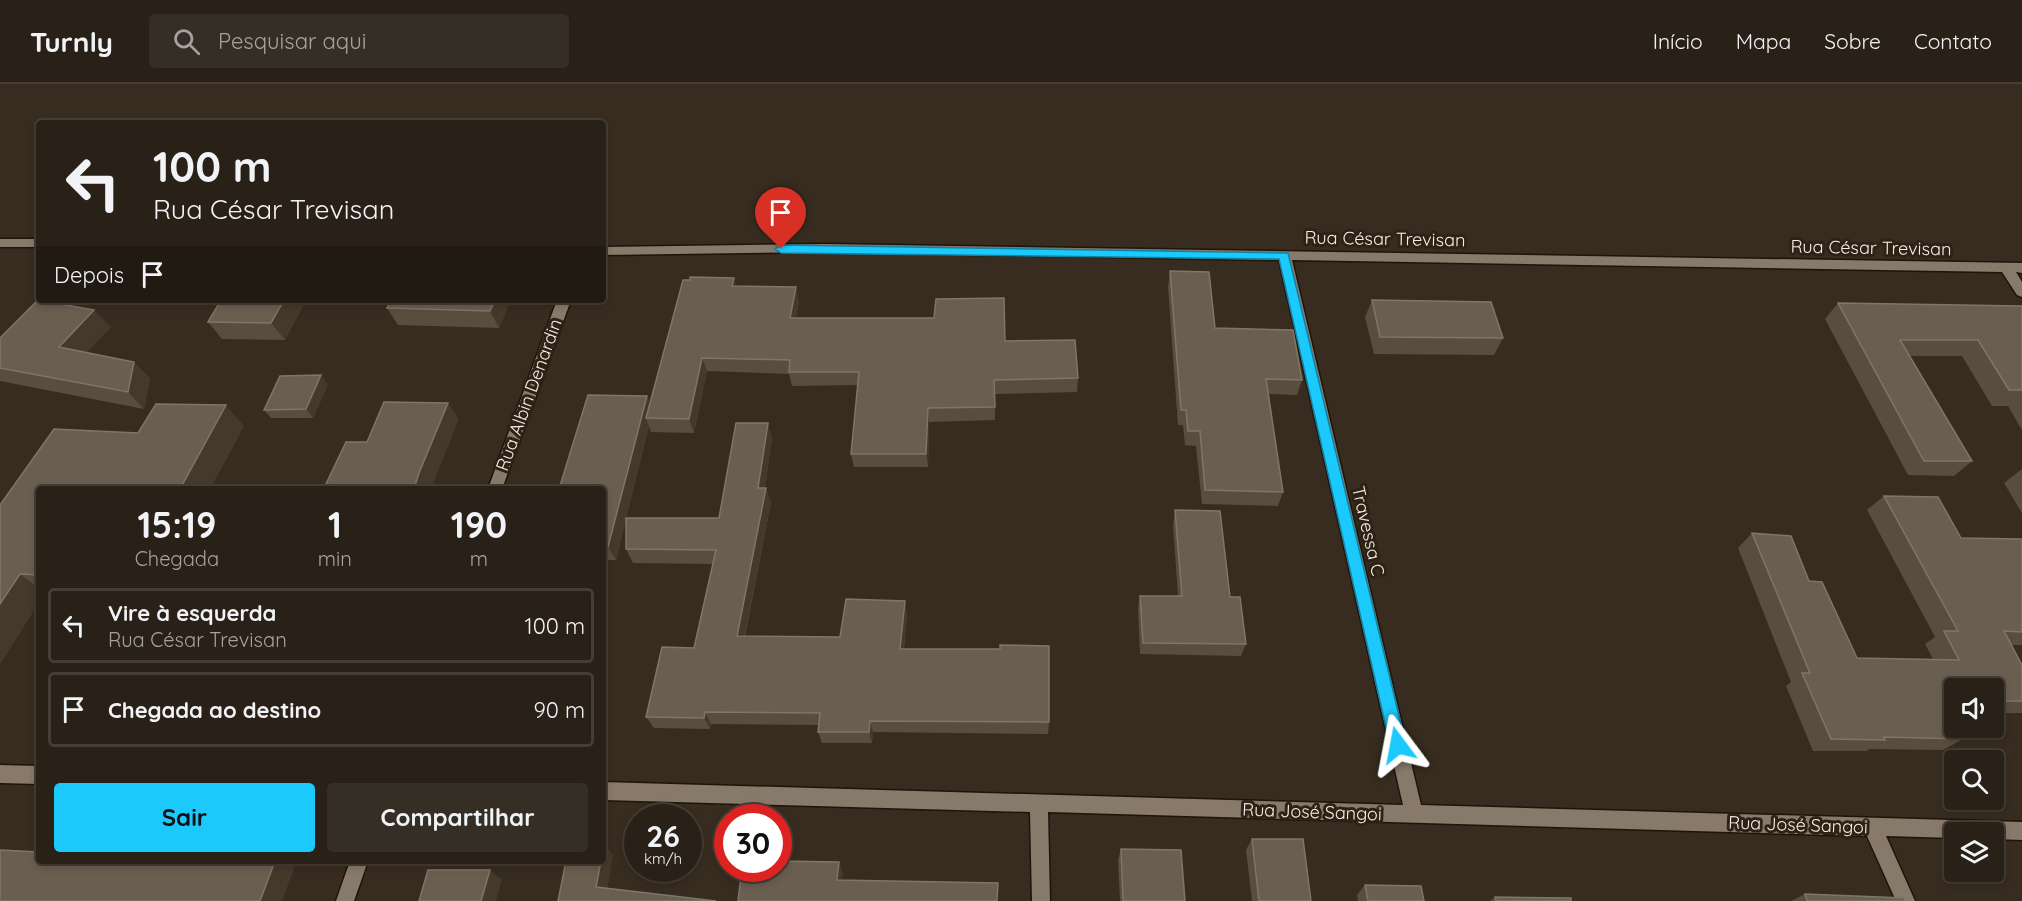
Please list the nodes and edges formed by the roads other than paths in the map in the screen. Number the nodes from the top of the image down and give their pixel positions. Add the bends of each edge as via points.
1 (0, 243) edge
2 (36, 243) edge
3 (606, 251) edge
4 (1284, 255) junction
5 (2006, 268) junction
6 (2022, 268) edge
7 (2022, 292) edge
8 (563, 303) edge
9 (496, 486) edge
10 (0, 774) edge
11 (36, 775) edge
12 (606, 791) edge
13 (1039, 804) junction
14 (1414, 814) junction
15 (1872, 827) junction
16 (2022, 831) edge
17 (358, 864) edge
18 (345, 901) edge
19 (1041, 901) edge
20 (1906, 901) edge

1 - 2 street
3 - 4 street, Rua César Trevisan via 826,249
4 - 5 street, Rua César Trevisan
4 - 14 street, Travessa C
5 - 6 street, Rua César Trevisan
5 - 7 street
8 - 9 street, Rua Albin Denardin
10 - 11 street
12 - 13 street, Rua José Sangoi
13 - 14 street, Rua José Sangoi
13 - 19 street
14 - 15 street, Rua José Sangoi
15 - 16 street, Rua José Sangoi
15 - 20 street
17 - 18 street

